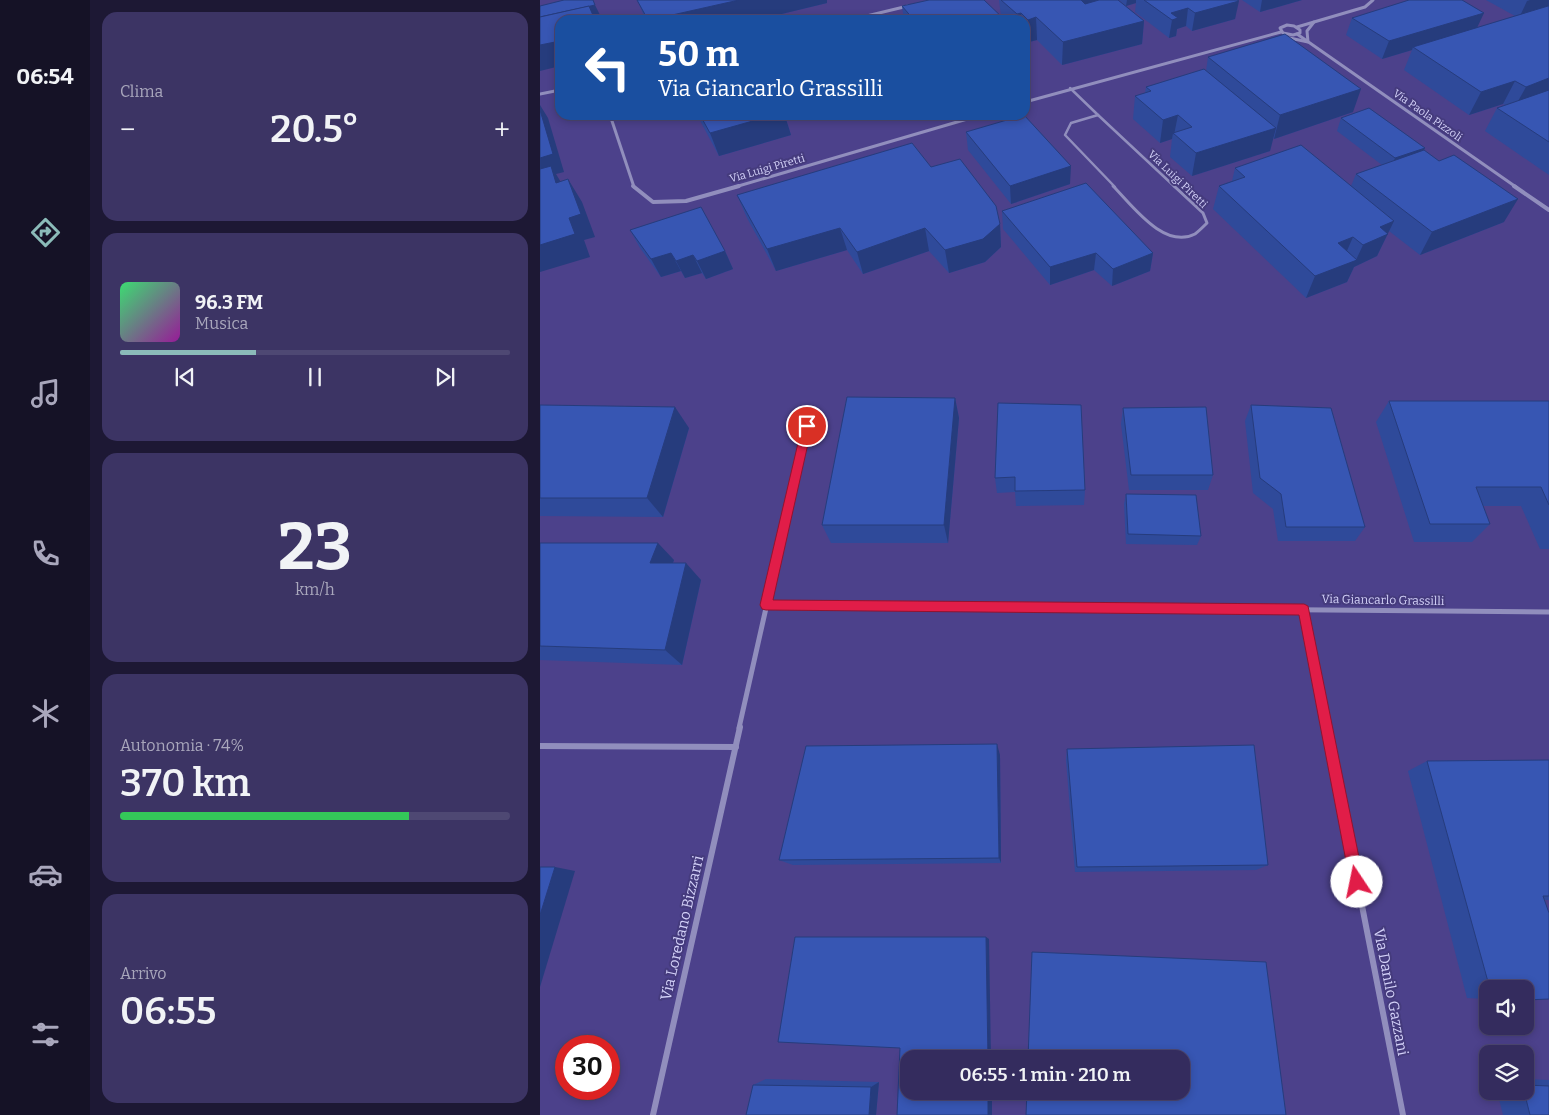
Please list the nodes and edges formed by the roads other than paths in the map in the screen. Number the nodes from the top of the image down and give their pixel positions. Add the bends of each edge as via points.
1 (1373, 0) edge
2 (915, 4) edge
3 (870, 15) edge
4 (1317, 20) junction
5 (1297, 27) junction
6 (1281, 32) junction
7 (1297, 34) junction
8 (1267, 35) junction
9 (1308, 42) junction
10 (1070, 88) junction
11 (555, 91) edge
12 (540, 94) edge
13 (1030, 100) edge
14 (1098, 115) junction
15 (612, 120) edge
16 (964, 120) edge
17 (1549, 210) edge
18 (807, 426) dead end
19 (766, 605) junction
20 (1304, 610) junction
21 (1549, 612) edge
22 (540, 746) edge
23 (736, 747) junction
24 (652, 1115) edge
25 (1403, 1115) edge

1 - 4 street via 1365,7
2 - 3 street
4 - 5 street
4 - 9 street via 1307,31
5 - 6 street via 1284,26 1280,28
5 - 7 street via 1301,31
6 - 7 street
6 - 8 street
7 - 9 street, Via Paola Pizzoli
8 - 9 street
8 - 10 street
9 - 17 street, Via Paola Pizzoli
10 - 13 street
10 - 14 lane, Via Luigi Piretti
11 - 12 street
14 - 14 lane, Via Luigi Piretti via 1072,123 1065,135 1156,230 1176,237 1195,234 1207,223 1203,213
15 - 16 street, Via Luigi Piretti via 634,188 653,202 661,202 686,201
18 - 19 street, Via Loredano Bizzarri
19 - 20 street, Via Giancarlo Grassilli
19 - 23 street, Via Loredano Bizzarri
20 - 21 street, Via Giancarlo Grassilli
20 - 25 street, Via Danilo Gazzani
22 - 23 street
23 - 24 street, Via Loredano Bizzarri

